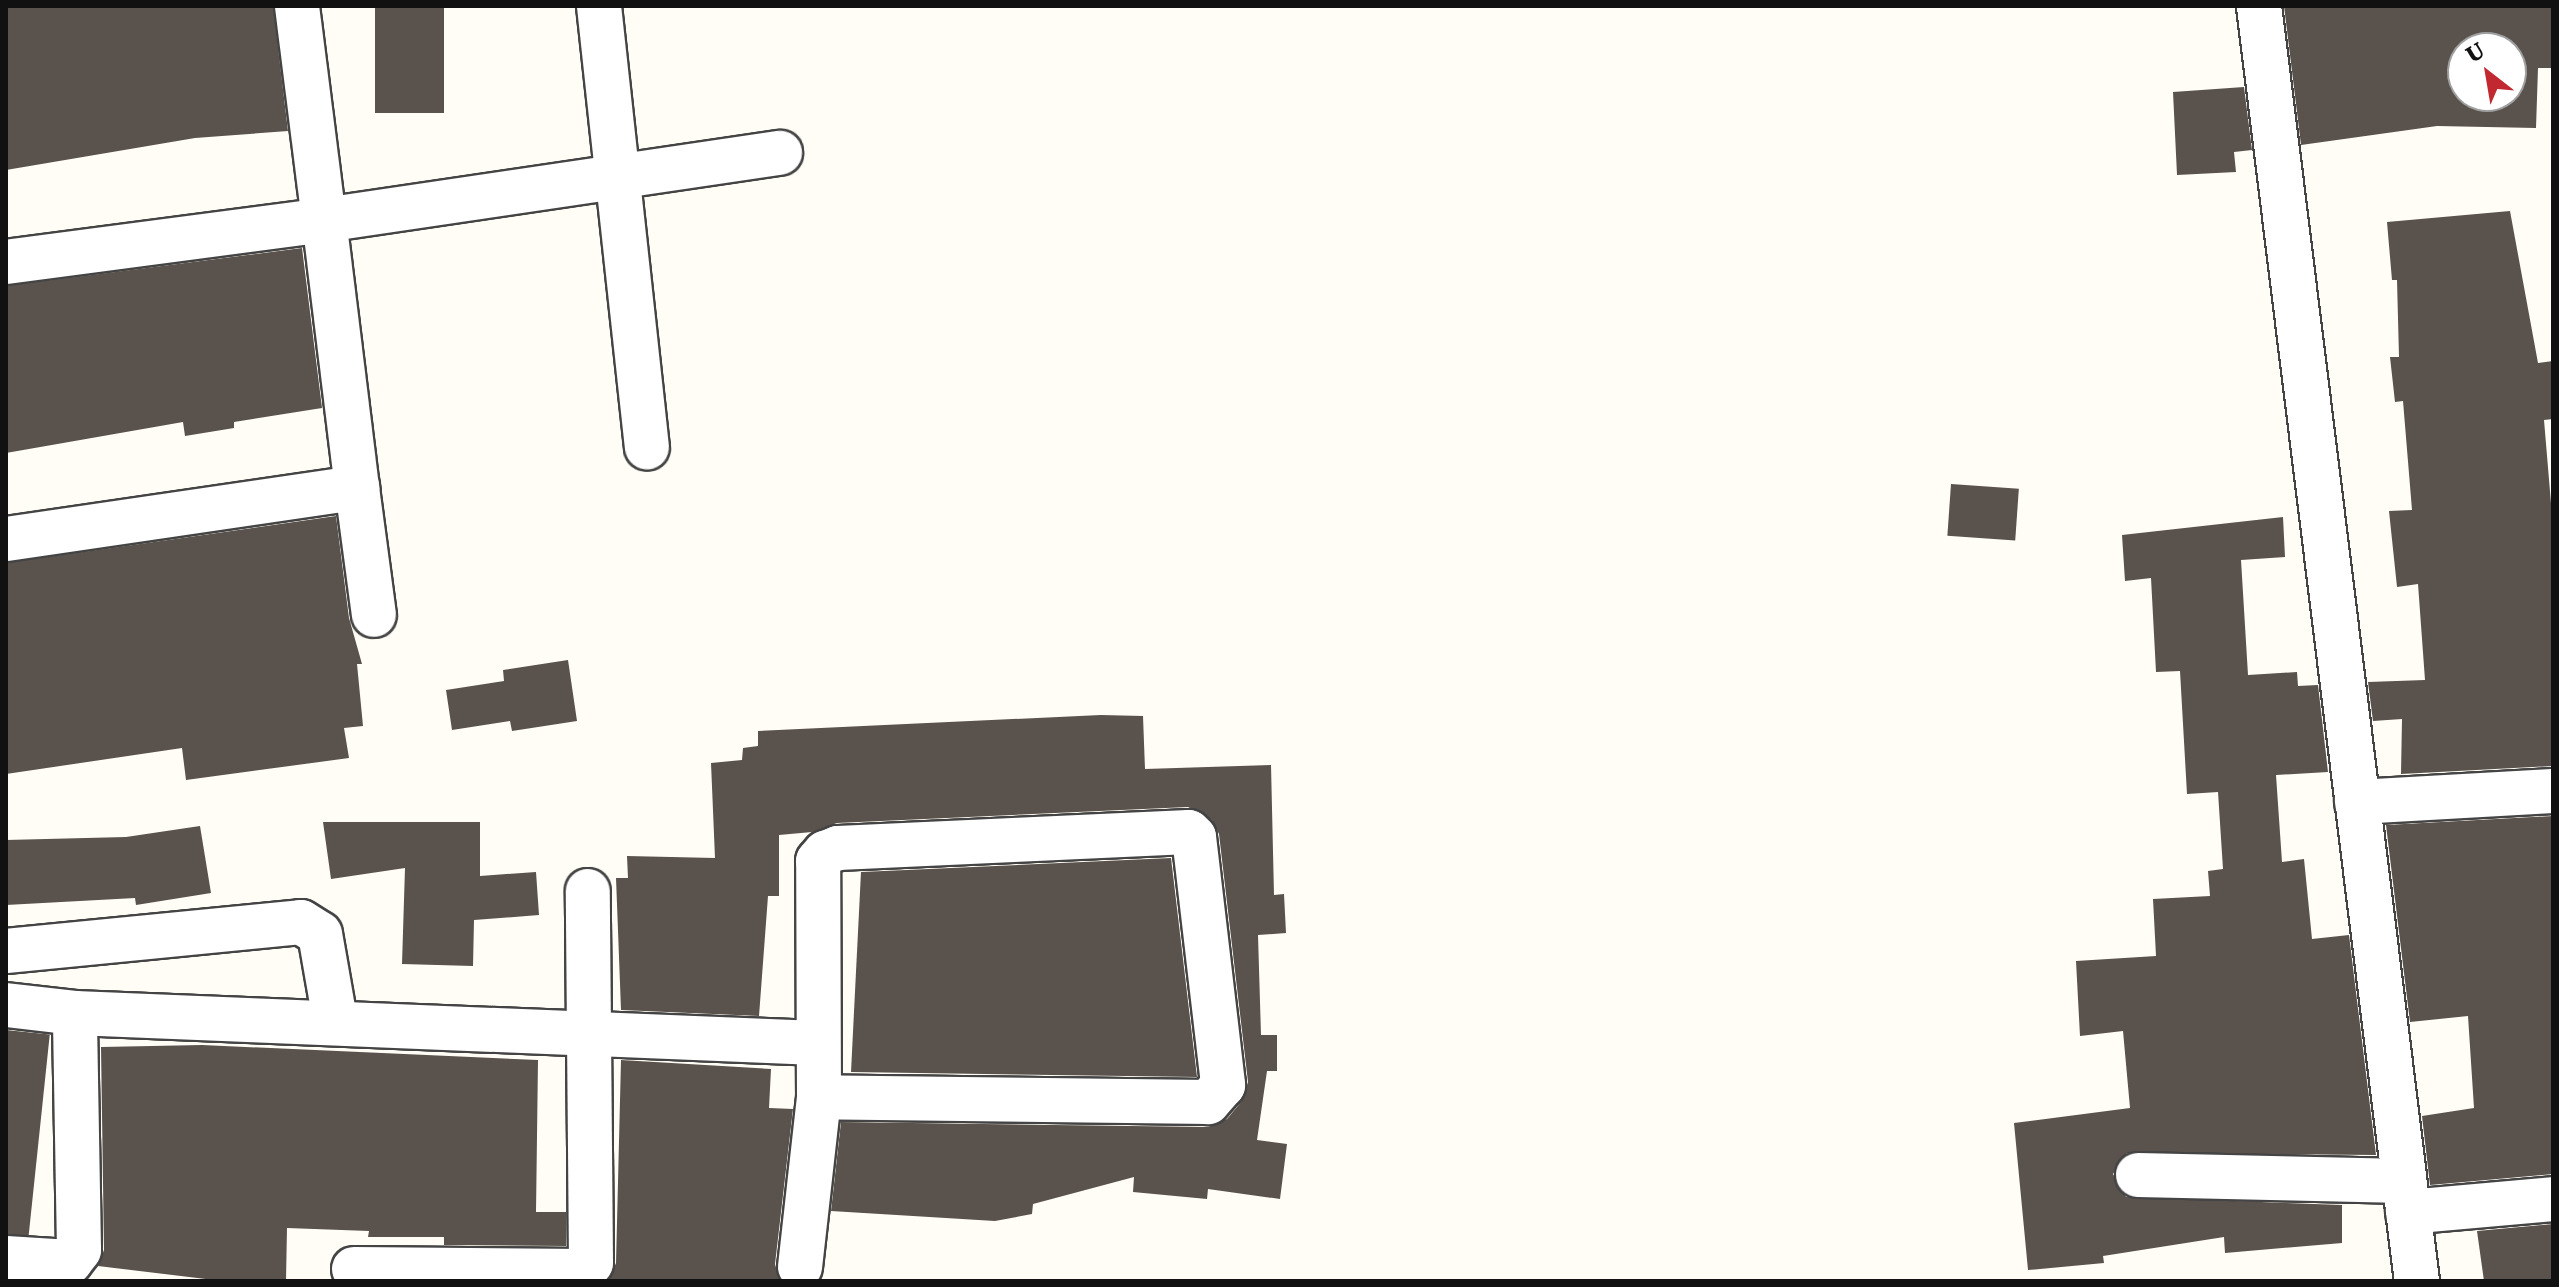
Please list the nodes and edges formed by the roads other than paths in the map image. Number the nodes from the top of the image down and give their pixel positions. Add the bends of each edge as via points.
1 (297, 6) edge
2 (599, 6) edge
3 (2259, 6) edge
4 (780, 153) dead end
5 (620, 176) junction
6 (324, 220) junction
7 (6, 262) edge
8 (647, 447) dead end
9 (357, 488) junction
10 (6, 539) edge
11 (374, 615) dead end
12 (2553, 791) edge
13 (2357, 802) junction
14 (588, 891) dead end
15 (6, 951) edge
16 (6, 1005) edge
17 (75, 1013) junction
18 (335, 1020) junction
19 (592, 1034) junction
20 (817, 1043) junction
21 (819, 1097) junction
22 (2138, 1175) dead end
23 (2406, 1196) junction
24 (2553, 1199) edge
25 (6, 1258) edge
26 (800, 1267) dead end
27 (354, 1269) dead end
28 (2417, 1281) edge

1 - 6 street
2 - 5 street
3 - 13 street
4 - 5 street
5 - 6 street
5 - 8 street
6 - 7 street
6 - 9 street
9 - 10 street
9 - 11 street
12 - 13 street
13 - 23 street
14 - 19 street
15 - 18 street via 301,922 320,934
16 - 17 street
17 - 18 street
17 - 25 street via 79,1250 70,1262
18 - 19 street
19 - 20 street
19 - 27 street via 587,1268
20 - 21 street
20 - 21 street via 818,861 831,849 1189,832 1194,837 1223,1085 1208,1102
21 - 26 street
22 - 23 street
23 - 24 street
23 - 28 street

